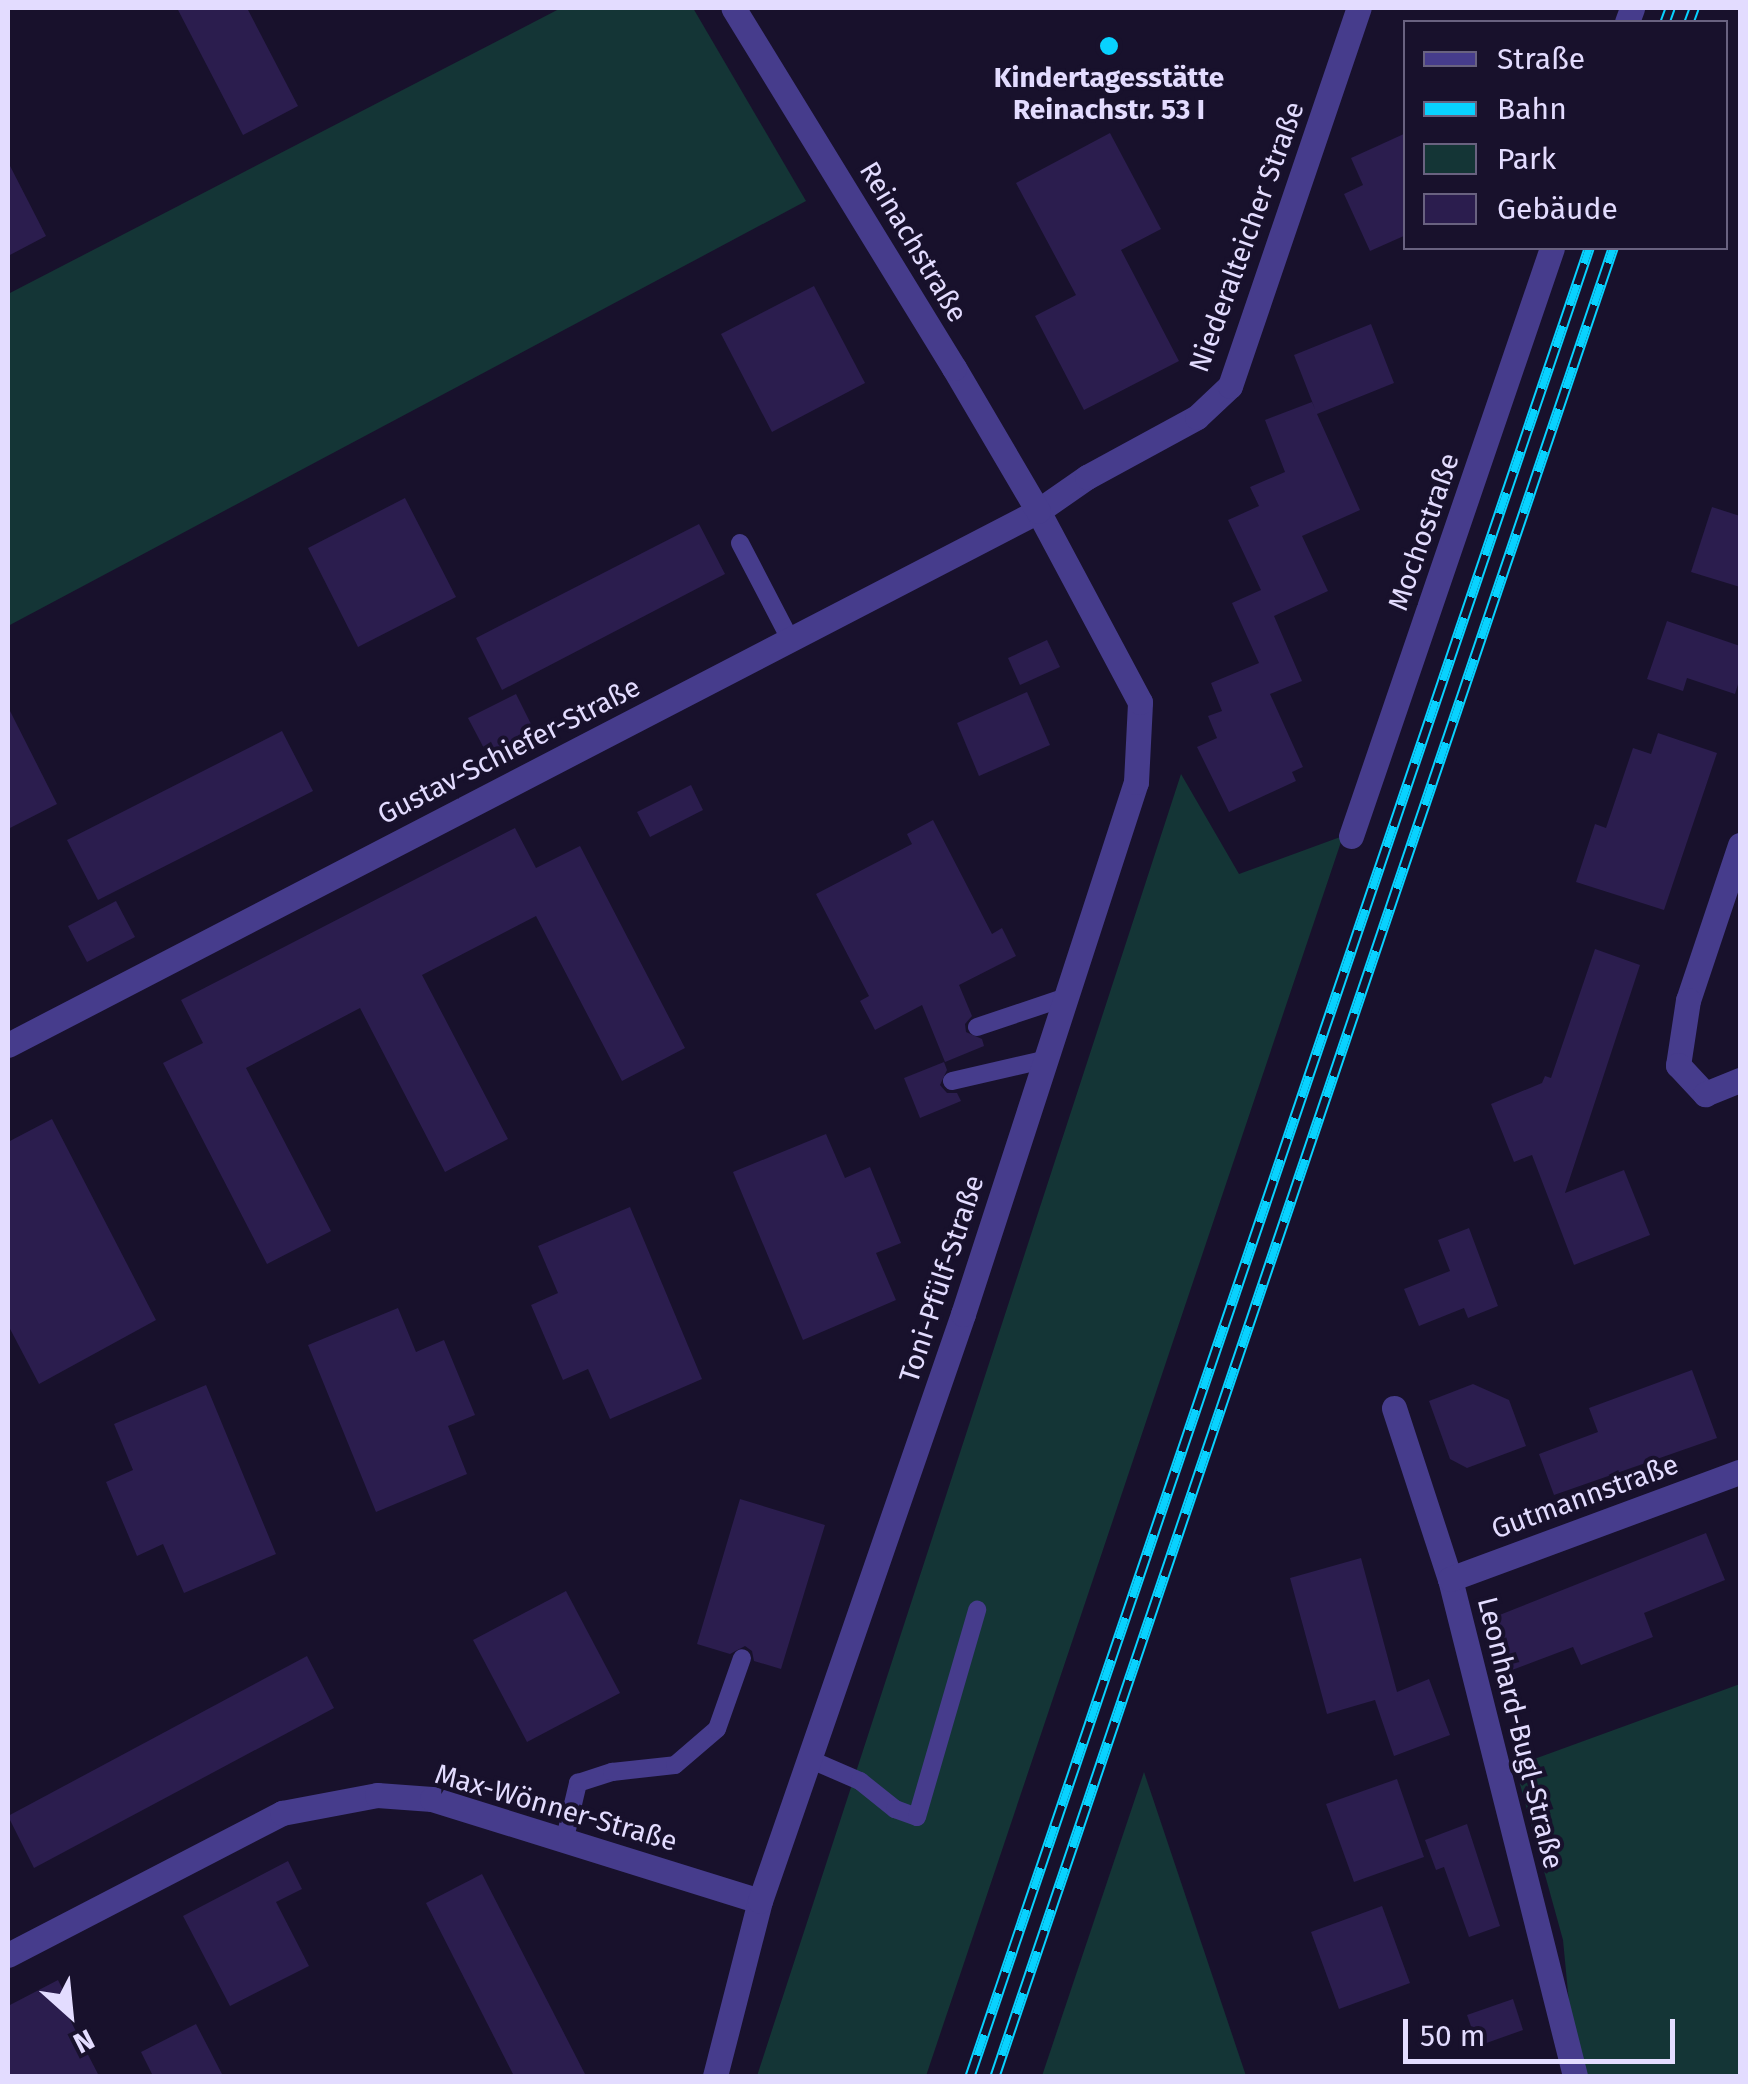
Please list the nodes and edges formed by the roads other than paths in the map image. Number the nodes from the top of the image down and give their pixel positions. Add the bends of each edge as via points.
1 (733, 8) edge
2 (1359, 8) edge
3 (1551, 250) edge
4 (1038, 511) junction
5 (740, 543) dead end
6 (790, 639) junction
7 (1351, 836) dead end
8 (1740, 846) edge
9 (1066, 997) junction
10 (977, 1027) dead end
11 (8, 1045) edge
12 (1046, 1059) junction
13 (1740, 1080) edge
14 (952, 1081) dead end
15 (1394, 1408) dead end
16 (1740, 1472) edge
17 (1450, 1578) junction
18 (977, 1610) dead end
19 (742, 1658) dead end
20 (809, 1760) junction
21 (565, 1838) junction
22 (760, 1901) junction
23 (8, 1955) edge
24 (715, 2076) edge
25 (1575, 2076) edge

1 - 4 street, Reinachstraße
2 - 4 street, Niederalteicher Straße via 1230,386 1197,417
3 - 7 street, Mochostraße
4 - 6 street, Gustav-Schiefer-Straße
4 - 9 street, Toni-Pfülf-Straße via 1140,702 1136,782
5 - 6 lane
6 - 11 street, Gustav-Schiefer-Straße
8 - 13 street via 1688,1000 1678,1065 1706,1094
9 - 10 lane
9 - 12 street, Toni-Pfülf-Straße
12 - 14 lane
12 - 20 street, Toni-Pfülf-Straße
15 - 17 street, Leonhard-Bugl-Straße
16 - 17 street, Gutmannstraße
17 - 25 street, Leonhard-Bugl-Straße
18 - 20 lane via 917,1817 895,1809 860,1780
19 - 21 lane via 717,1730 675,1764 578,1782
20 - 22 street, Toni-Pfülf-Straße
21 - 22 street, Max-Wönner-Straße
21 - 23 street, Max-Wönner-Straße via 432,1799 348,1797 282,1814
22 - 24 street, Toni-Pfülf-Straße

